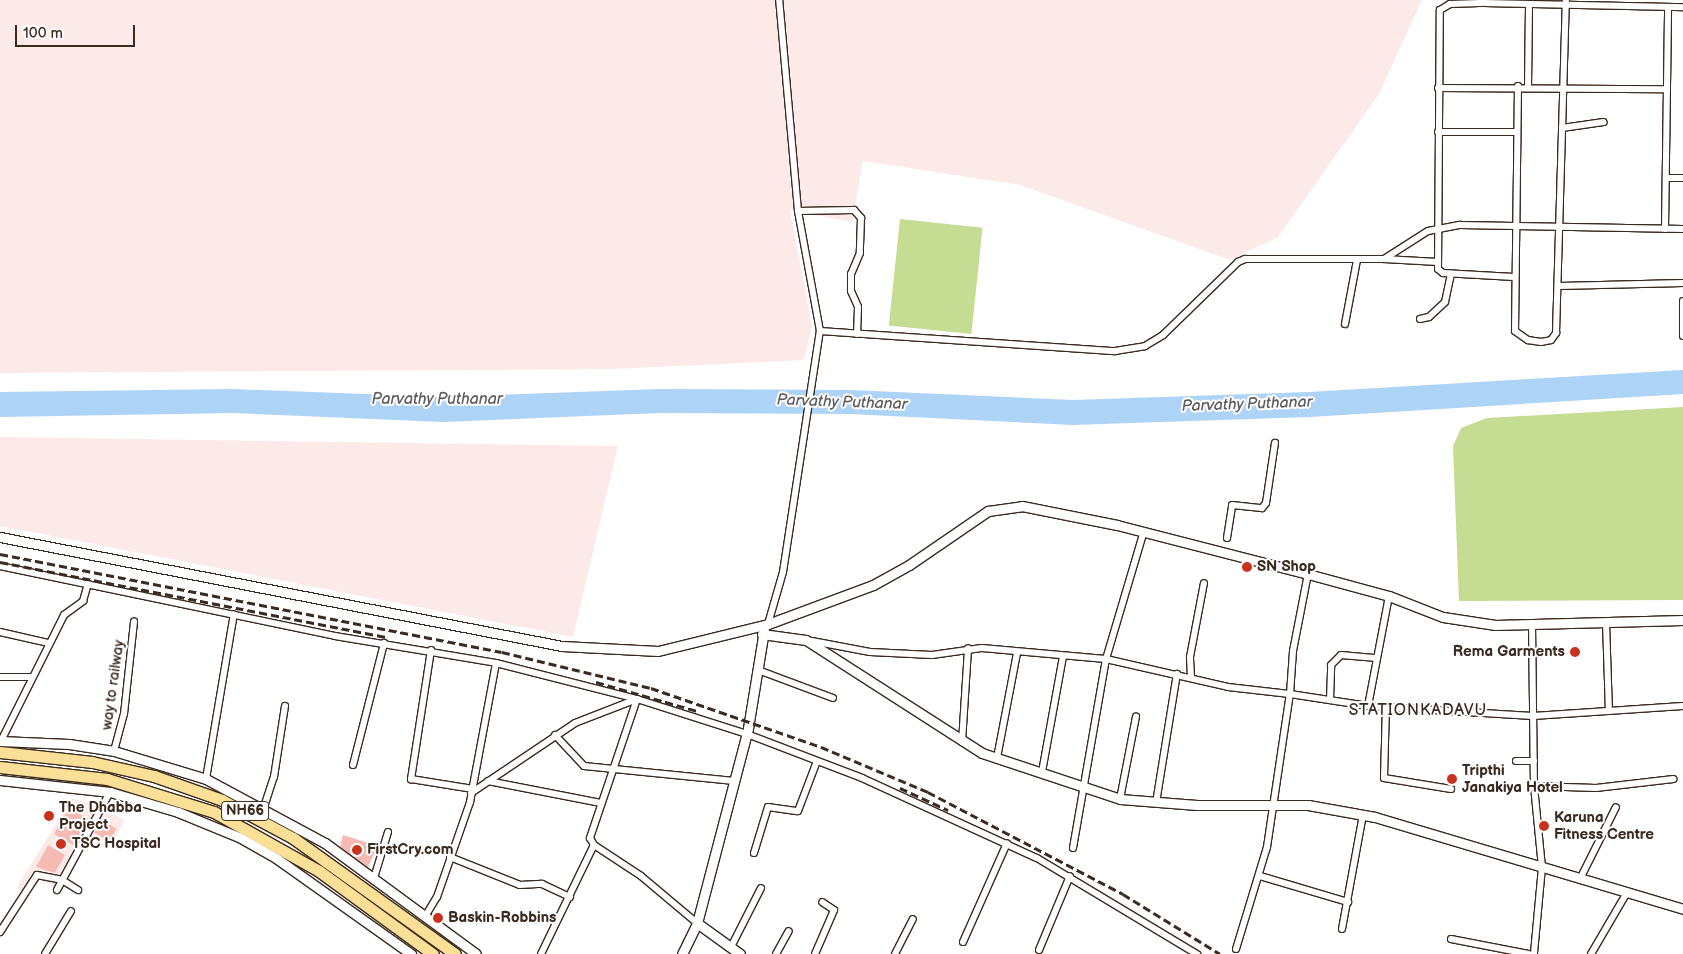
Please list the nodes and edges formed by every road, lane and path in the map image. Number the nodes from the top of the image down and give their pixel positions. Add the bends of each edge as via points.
1 (779, 0) edge
2 (1534, 2) edge
3 (1566, 2) edge
4 (1654, 2) edge
5 (1668, 7) junction
6 (1683, 7) edge
7 (1518, 86) junction
8 (1528, 87) junction
9 (1438, 88) junction
10 (1562, 88) junction
11 (1667, 89) junction
12 (1604, 122) dead end
13 (1562, 128) junction
14 (1438, 132) junction
15 (1517, 132) junction
16 (1666, 178) junction
17 (1683, 178) edge
18 (798, 210) junction
19 (1515, 226) junction
20 (1438, 227) junction
21 (1562, 227) junction
22 (1665, 228) junction
23 (1683, 229) edge
24 (1384, 259) junction
25 (1357, 260) junction
26 (1438, 262) junction
27 (1451, 274) junction
28 (1514, 278) junction
29 (1683, 283) edge
30 (1559, 286) junction
31 (1683, 301) edge
32 (1420, 319) dead end
33 (1345, 324) dead end
34 (820, 331) junction
35 (857, 334) junction
36 (1683, 336) edge
37 (1275, 443) dead end
38 (1143, 534) junction
39 (0, 537) edge
40 (1227, 538) dead end
41 (0, 566) edge
42 (1308, 574) junction
43 (1204, 583) dead end
44 (88, 584) junction
45 (1389, 596) junction
46 (234, 614) junction
47 (1683, 620) edge
48 (134, 622) dead end
49 (1606, 622) junction
50 (768, 624) junction
51 (1532, 624) junction
52 (0, 632) edge
53 (762, 634) junction
54 (806, 640) junction
55 (384, 642) junction
56 (48, 643) junction
57 (968, 648) junction
58 (431, 650) junction
59 (1017, 653) junction
60 (1063, 657) junction
61 (1374, 658) junction
62 (1106, 659) junction
63 (496, 663) junction
64 (758, 670) junction
65 (1177, 674) junction
66 (0, 677) edge
67 (30, 677) junction
68 (1191, 677) junction
69 (1290, 694) junction
70 (833, 698) dead end
71 (637, 699) junction
72 (1330, 700) junction
73 (285, 706) dead end
74 (1368, 706) junction
75 (1386, 706) junction
76 (1683, 706) edge
77 (1609, 711) junction
78 (1533, 716) junction
79 (1136, 717) dead end
80 (747, 734) junction
81 (555, 735) junction
82 (962, 742) junction
83 (0, 745) edge
84 (114, 751) junction
85 (997, 758) junction
86 (817, 761) junction
87 (1516, 761) dead end
88 (1534, 761) junction
89 (353, 765) dead end
90 (0, 767) edge
91 (613, 770) junction
92 (1042, 772) junction
93 (206, 779) junction
94 (1673, 779) dead end
95 (0, 780) edge
96 (488, 781) junction
97 (734, 782) junction
98 (1085, 786) junction
99 (1534, 786) junction
100 (1451, 789) dead end
101 (472, 791) junction
102 (110, 792) junction
103 (1120, 799) junction
104 (601, 803) junction
105 (1156, 803) junction
106 (1275, 805) junction
107 (264, 807) junction
108 (1616, 807) dead end
109 (1363, 815) junction
110 (388, 832) dead end
111 (1007, 843) junction
112 (594, 845) junction
113 (1073, 848) dead end
114 (754, 853) dead end
115 (450, 857) junction
116 (1542, 867) junction
117 (1070, 876) junction
118 (1260, 876) junction
119 (374, 878) junction
120 (1580, 879) junction
121 (62, 880) junction
122 (760, 888) dead end
123 (57, 890) dead end
124 (78, 890) dead end
125 (1626, 894) junction
126 (570, 897) junction
127 (822, 902) dead end
128 (1348, 902) junction
129 (1683, 908) edge
130 (71, 911) dead end
131 (426, 915) junction
132 (913, 919) dead end
133 (697, 923) junction
134 (1342, 929) dead end
135 (789, 931) dead end
136 (0, 932) edge
137 (1450, 939) dead end
138 (963, 942) dead end
139 (731, 948) junction
140 (1236, 949) dead end
141 (1039, 950) dead end
142 (45, 954) edge
143 (410, 954) edge
144 (433, 954) edge
145 (455, 954) edge
146 (476, 954) edge
147 (541, 954) edge
148 (682, 954) edge
149 (740, 954) edge
150 (776, 954) edge
151 (815, 954) edge
152 (895, 954) edge
153 (1197, 954) edge
154 (1529, 954) edge
155 (1534, 954) edge
156 (1591, 954) edge

1 - 18 street
2 - 3 street
2 - 8 street
2 - 9 street via 1444,6 1438,18
3 - 4 street
3 - 10 street
4 - 5 street
5 - 6 street
5 - 11 street
7 - 8 street
7 - 9 street
7 - 15 street
8 - 10 street
9 - 14 street
10 - 11 street
10 - 13 street
11 - 16 street
12 - 13 street
13 - 21 street
14 - 15 street
14 - 20 street
15 - 19 street
16 - 17 street
16 - 22 street
18 - 34 street
18 - 35 street via 854,210 861,218 860,253 851,274 851,291 858,306
19 - 20 street
19 - 21 street
19 - 28 street
20 - 24 street
20 - 26 street
21 - 22 street
21 - 30 street
22 - 23 street
24 - 25 street
24 - 26 street
25 - 33 street
25 - 35 street via 1238,262 1163,335 1145,346 1115,351
26 - 27 street via 1440,271
27 - 28 street
27 - 32 street via 1445,302 1429,317
28 - 30 street via 1515,331 1528,340 1547,341 1554,336
29 - 30 street
31 - 36 street
34 - 35 street
34 - 50 street via 784,572
37 - 40 street via 1264,506 1232,505
38 - 42 main road
38 - 50 main road via 1036,507 1005,506 988,511 909,565 873,585
38 - 62 street
39 - 50 main road via 562,646 658,651
41 - 44 street
42 - 45 main road
42 - 69 street via 1293,651
43 - 68 street via 1190,657
44 - 46 street
44 - 56 street via 83,601 64,615
45 - 51 main road via 1443,617 1495,625
45 - 61 street
46 - 55 street
46 - 93 street
47 - 49 main road
48 - 84 street, way to railway via 124,714
49 - 51 main road
49 - 77 street
50 - 53 main road
51 - 78 street
52 - 56 street
53 - 54 main road
53 - 64 main road
54 - 57 street via 870,652 923,655
54 - 82 main road
55 - 58 street
55 - 89 street
56 - 67 street
57 - 59 street
57 - 82 street
58 - 63 street
58 - 101 street via 411,779
59 - 60 street
59 - 85 street
60 - 62 street
60 - 92 street
61 - 72 street via 1341,655 1331,665
61 - 74 street
62 - 65 street
62 - 98 street
63 - 71 street
63 - 101 street
64 - 70 street
64 - 80 main road
65 - 68 street
65 - 105 street
66 - 67 street
67 - 83 street
68 - 69 street via 1228,687
69 - 72 street
69 - 106 street
71 - 80 street
71 - 81 street via 600,710
71 - 91 street
72 - 74 street
73 - 107 street via 274,777
74 - 75 street
75 - 78 street
75 - 100 street via 1384,778
76 - 77 street
77 - 78 street
78 - 88 street
79 - 103 street
80 - 86 street
80 - 97 main road
81 - 91 street via 580,764
81 - 96 street
82 - 85 main road
83 - 84 main road via 69,744
83 - 145 highway, NH66 via 154,776 222,800 293,838
84 - 93 main road
85 - 92 main road
86 - 111 street
86 - 114 street via 798,811 768,808
87 - 88 street
88 - 99 street
90 - 144 highway, NH66 via 107,779 214,812 319,871
91 - 97 street
91 - 104 street
92 - 98 main road
93 - 107 main road
94 - 99 street via 1596,788
95 - 102 main road
96 - 101 street
96 - 104 street
97 - 133 main road
98 - 103 main road
98 - 113 street
99 - 116 street
101 - 115 street
102 - 121 street
102 - 143 main road via 178,812 241,838 276,858
103 - 105 main road
104 - 112 street via 590,834
105 - 106 main road
106 - 109 main road via 1308,805
106 - 118 street
107 - 119 main road via 325,843
108 - 120 street
109 - 116 main road
109 - 128 street
110 - 119 street
111 - 117 street
111 - 138 street
112 - 126 street
112 - 133 street via 641,876
115 - 126 street via 520,885 542,884
115 - 131 street
116 - 120 main road
116 - 155 street
117 - 141 street
117 - 153 street
118 - 128 street
118 - 140 street
119 - 131 main road
120 - 125 main road
121 - 123 street
121 - 124 street
121 - 136 street via 37,875
122 - 139 street
125 - 129 main road
125 - 156 street
126 - 147 street
127 - 151 street via 834,910
128 - 134 street
130 - 142 street
131 - 146 main road
132 - 152 street
133 - 139 main road
133 - 148 main road
135 - 150 street
137 - 154 street
139 - 149 main road

